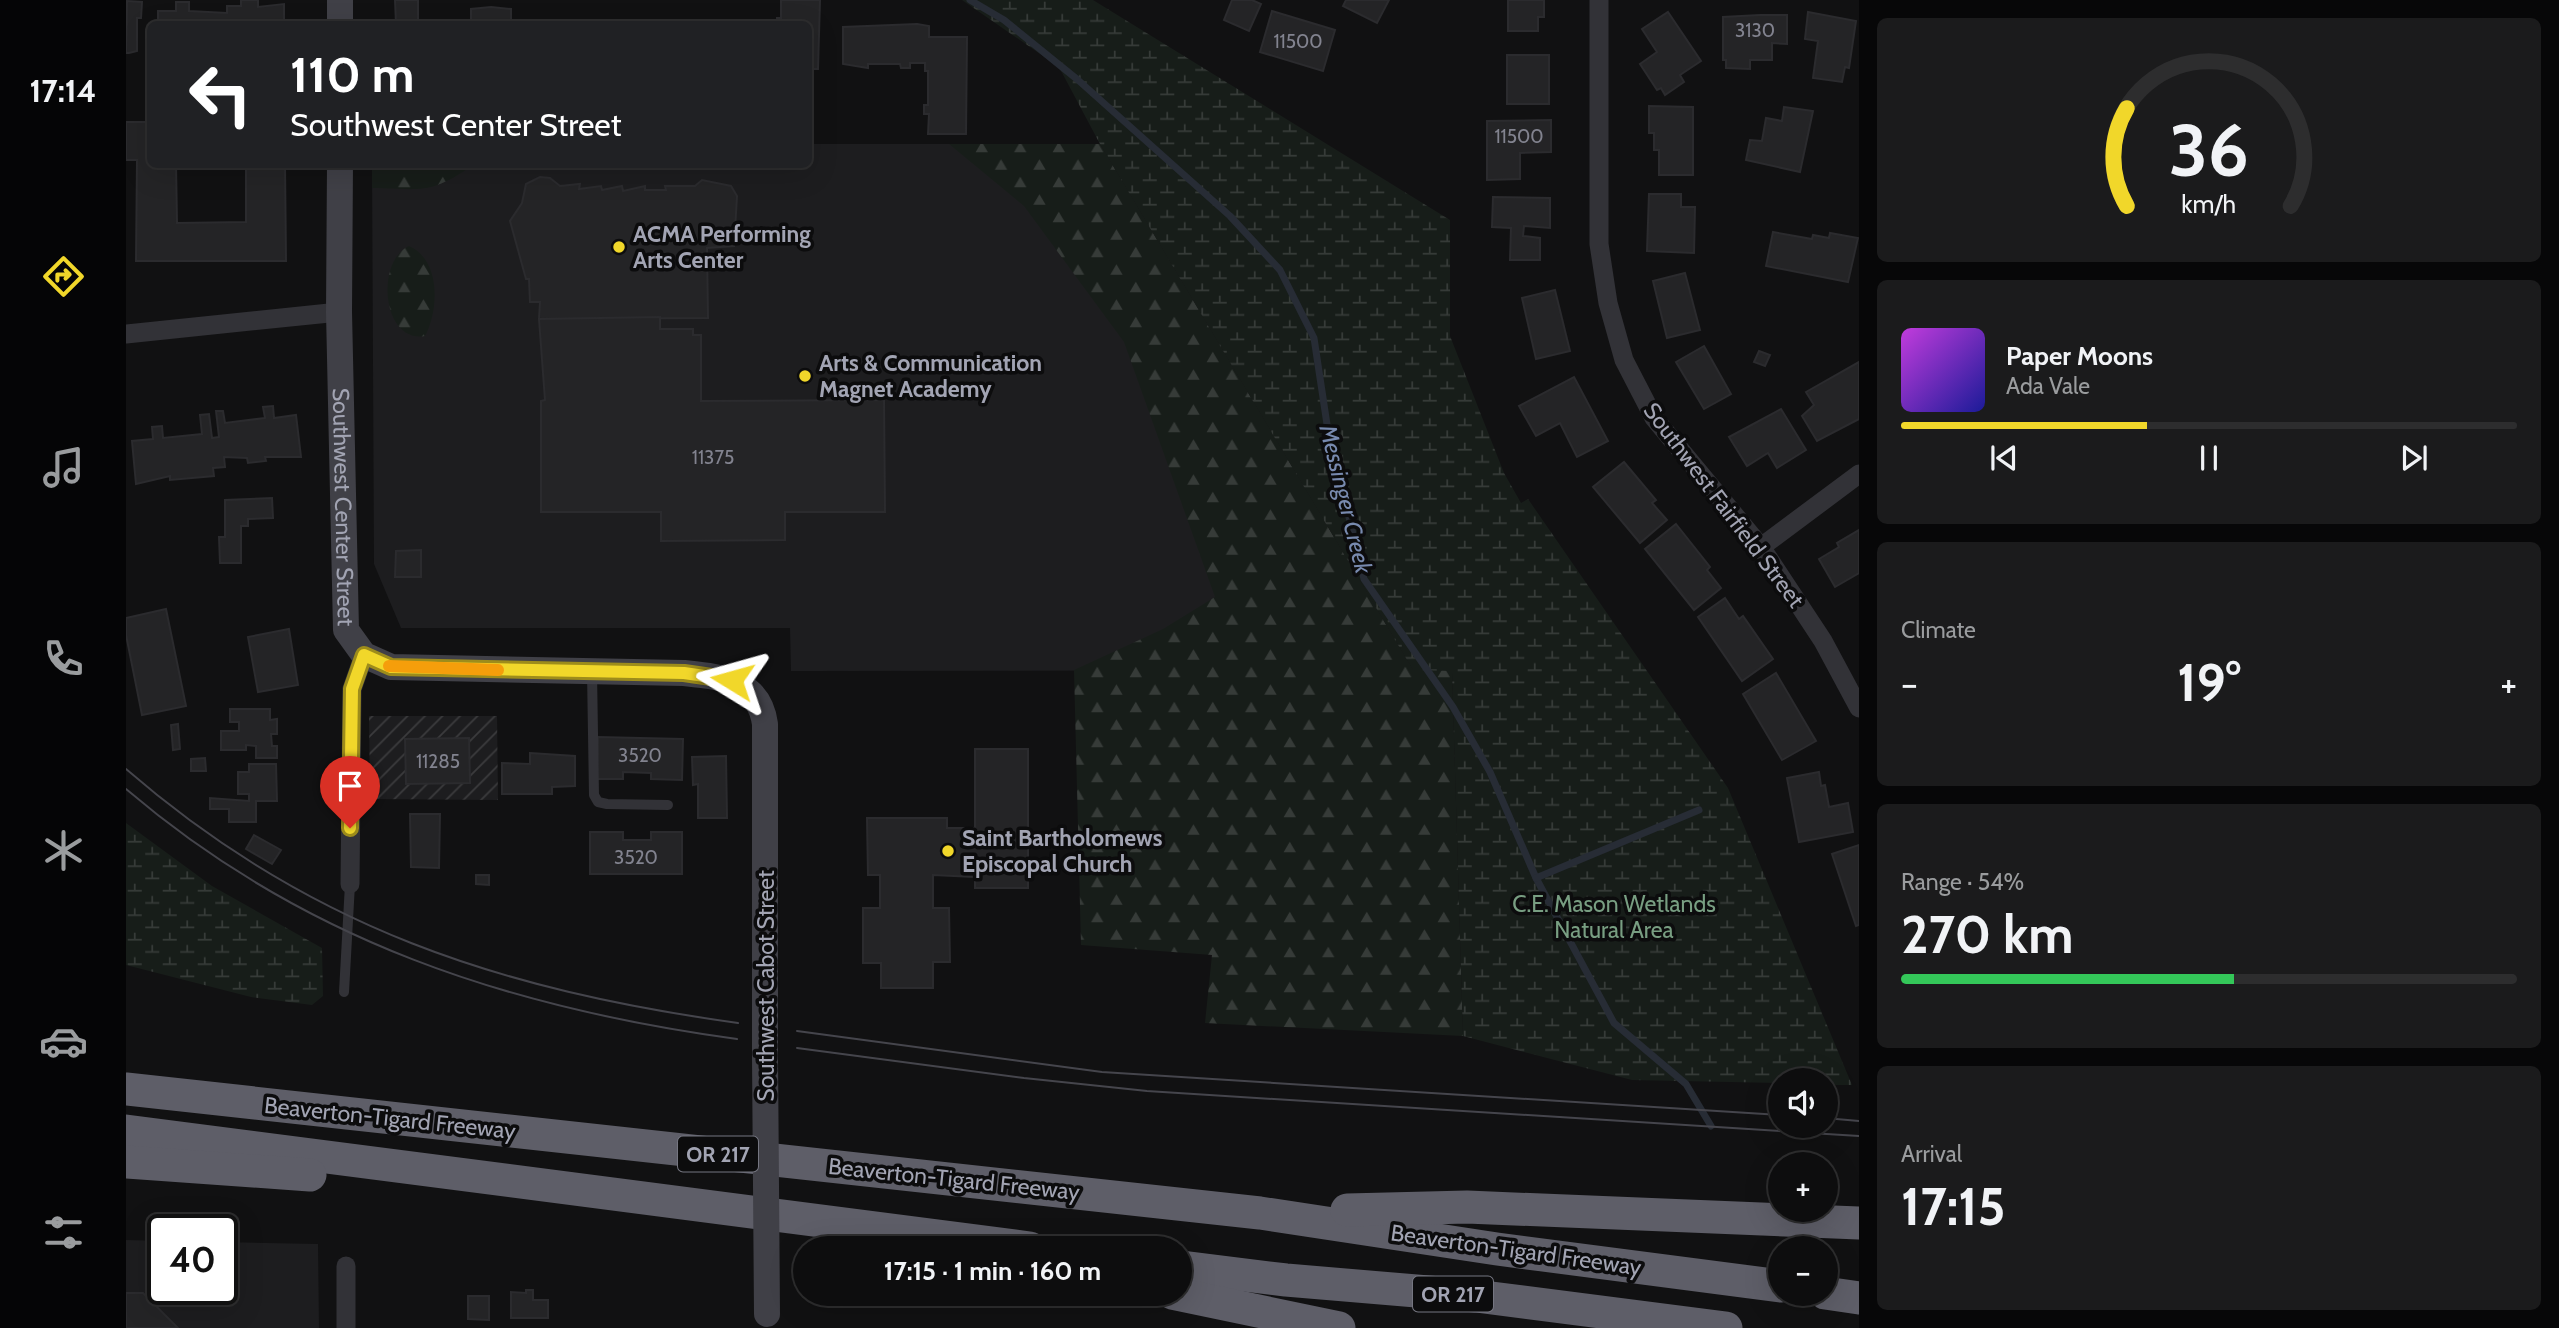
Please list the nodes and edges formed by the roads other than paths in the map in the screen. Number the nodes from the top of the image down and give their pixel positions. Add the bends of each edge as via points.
1 (340, 0) edge
2 (1599, 0) edge
3 (340, 21) edge
4 (341, 168) edge
5 (339, 312) junction
6 (126, 334) edge
7 (1859, 474) edge
8 (1761, 547) junction
9 (364, 655) junction
10 (592, 672) junction
11 (1859, 708) edge
12 (668, 805) dead end
13 (350, 884) joint
14 (344, 992) dead end
15 (126, 1070) edge
16 (126, 1089) edge
17 (177, 1096) junction
18 (126, 1131) edge
19 (126, 1162) edge
20 (469, 1174) junction
21 (1260, 1213) junction
22 (1859, 1223) edge
23 (939, 1236) edge
24 (346, 1266) dead end
25 (1192, 1268) edge
26 (1768, 1284) edge
27 (1838, 1295) edge
28 (1192, 1297) edge
29 (1859, 1298) edge
30 (766, 1321) edge
31 (346, 1328) edge
32 (1339, 1328) edge
33 (1726, 1328) edge

1 - 3 street
2 - 8 street, Southwest Fairfield Street via 1599,244 1608,303 1624,360 1654,418
4 - 5 street, Southwest Center Street
5 - 6 street
5 - 9 street, Southwest Center Street via 343,610 346,630
7 - 8 street
8 - 11 street, Southwest Fairfield Street via 1823,641
9 - 10 street via 391,667
9 - 13 street, Southwest Center Street via 352,689
10 - 12 lane via 594,795 607,804
10 - 30 street, Southwest Cabot Street, bridge via 732,680 749,691 763,711
13 - 14 lane
15 - 17 highway
16 - 17 highway, Beaverton-Tigard Freeway / OR 217
17 - 21 highway, Beaverton-Tigard Freeway / OR 217
18 - 20 highway, Beaverton-Tigard Freeway / OR 217
19 - 20 highway via 406,1183
20 - 23 highway, Beaverton-Tigard Freeway / OR 217
21 - 22 highway via 1467,1207
21 - 26 highway, Beaverton-Tigard Freeway / OR 217
24 - 31 street
25 - 33 highway, OR 217 via 1476,1296
27 - 29 highway
28 - 32 highway

